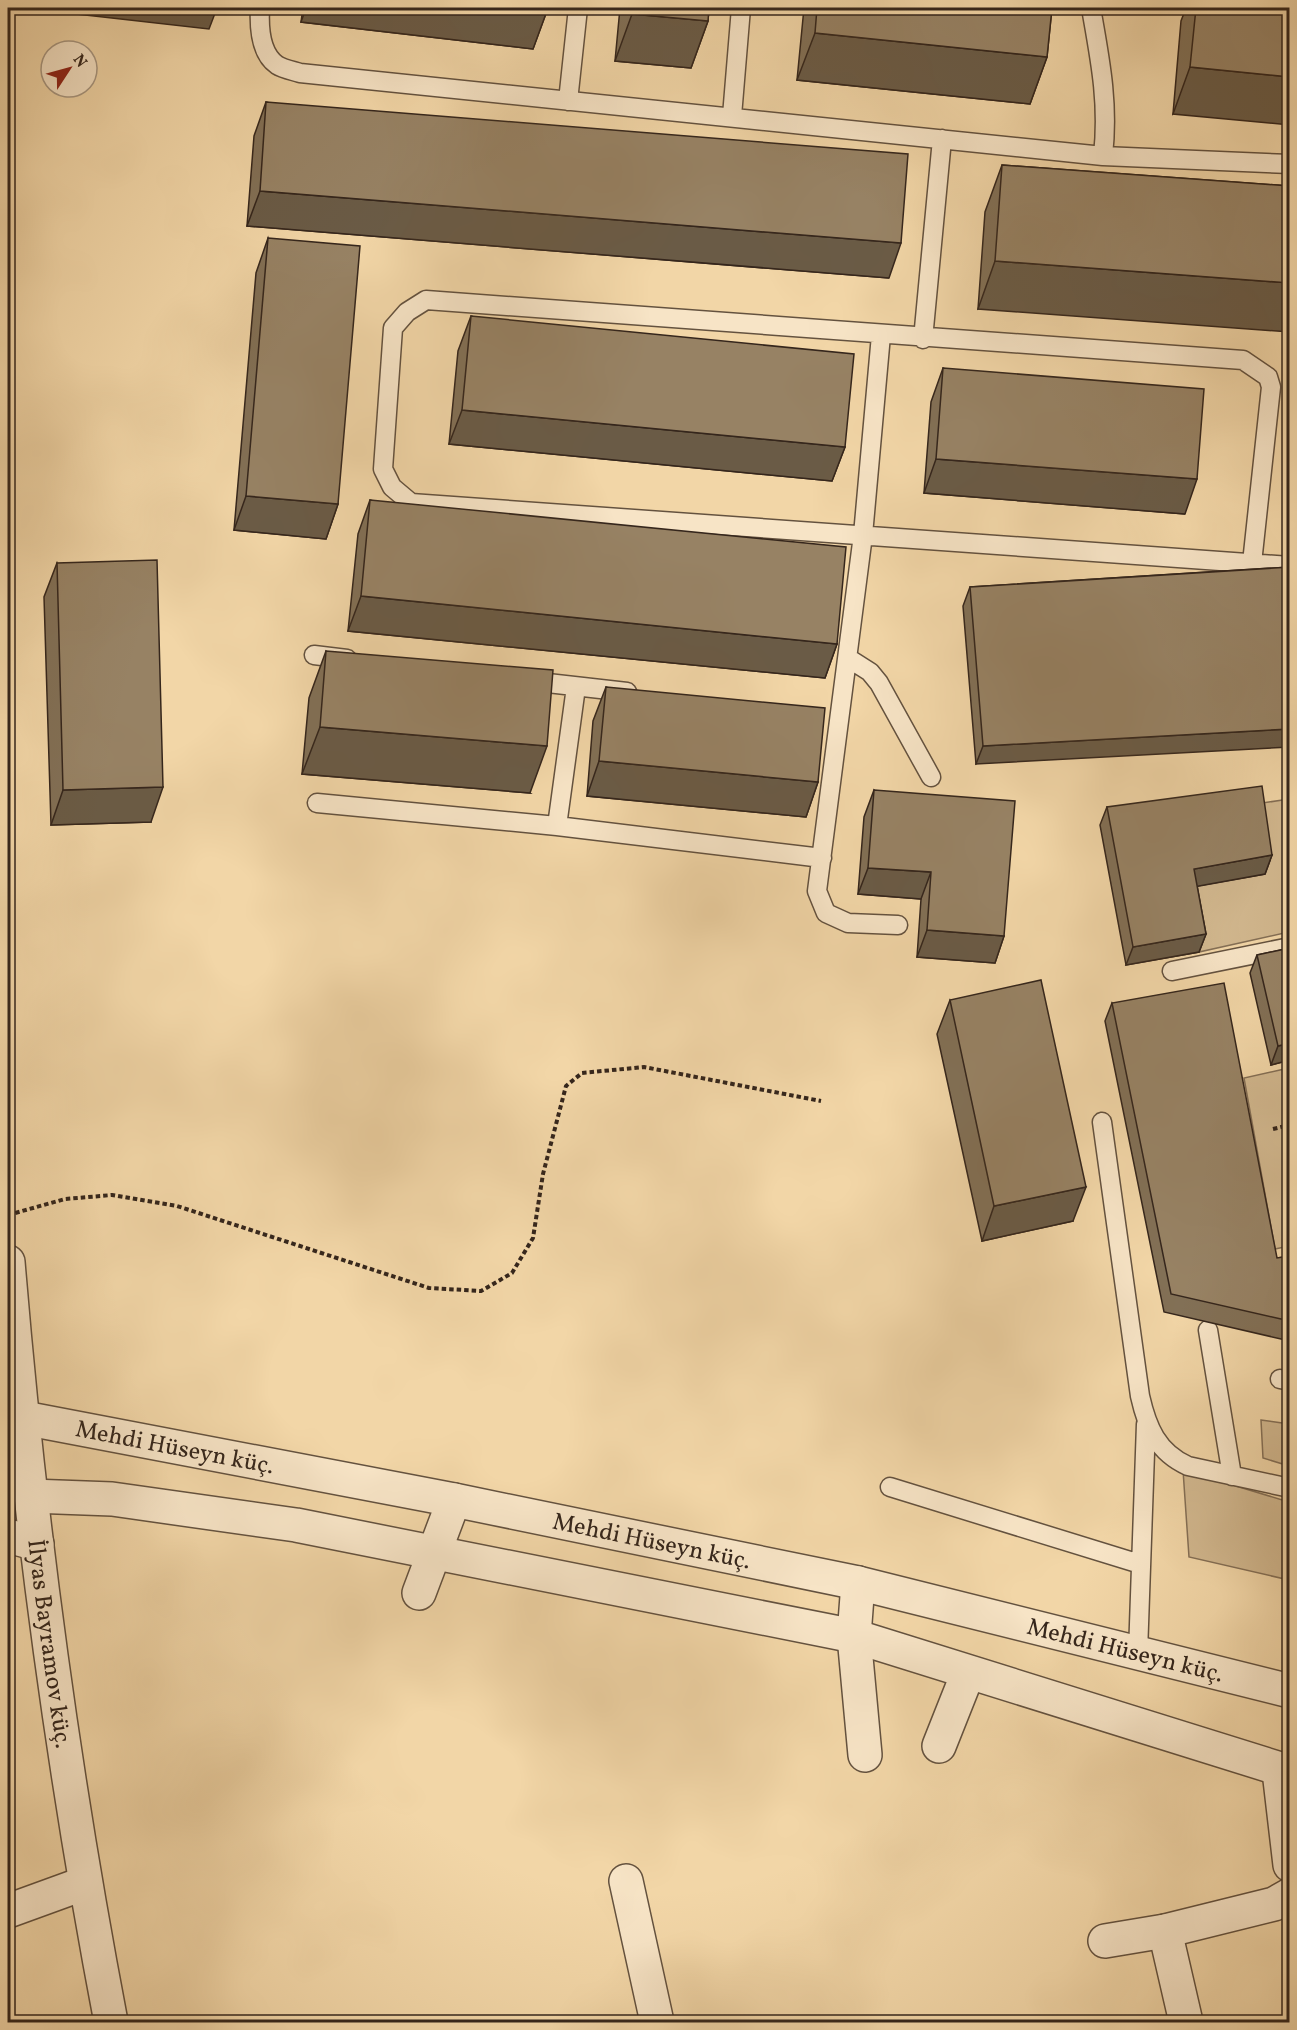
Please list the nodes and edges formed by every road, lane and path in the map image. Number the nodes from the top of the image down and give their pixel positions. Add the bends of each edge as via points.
1 (260, 8) edge
2 (578, 8) edge
3 (741, 8) edge
4 (1091, 8) edge
5 (568, 101) junction
6 (732, 116) junction
7 (942, 140) junction
8 (1102, 156) junction
9 (1290, 164) edge
10 (881, 335) junction
11 (923, 339) junction
12 (862, 535) junction
13 (1252, 563) junction
14 (1290, 566) edge
15 (314, 655) dead end
16 (848, 658) junction
17 (359, 661) edge
18 (508, 679) edge
19 (576, 687) junction
20 (645, 694) edge
21 (818, 713) edge
22 (841, 715) junction
23 (932, 777) dead end
24 (317, 803) dead end
25 (557, 826) junction
26 (822, 858) junction
27 (898, 925) dead end
28 (1290, 947) edge
29 (1172, 971) dead end
30 (821, 1101) dead end
31 (1102, 1122) dead end
32 (1290, 1125) edge
33 (1273, 1129) dead end
34 (8, 1215) edge
35 (8, 1262) edge
36 (1208, 1330) dead end
37 (14, 1416) edge
38 (1146, 1422) junction
39 (1232, 1476) junction
40 (890, 1486) dead end
41 (1290, 1488) edge
42 (32, 1496) junction
43 (454, 1500) junction
44 (22, 1540) edge
45 (434, 1551) junction
46 (1140, 1564) junction
47 (858, 1583) junction
48 (419, 1593) dead end
49 (854, 1636) junction
50 (1138, 1653) junction
51 (969, 1673) junction
52 (1290, 1690) edge
53 (939, 1746) dead end
54 (865, 1755) dead end
55 (1284, 1772) edge
56 (1290, 1864) edge
57 (626, 1881) dead end
58 (85, 1883) junction
59 (1290, 1895) edge
60 (8, 1911) edge
61 (1165, 1931) junction
62 (1105, 1941) dead end
63 (111, 2022) edge
64 (657, 2022) edge
65 (1186, 2022) edge

1 - 5 lane via 259,26 266,52 278,66 300,73
2 - 5 lane
3 - 6 lane
4 - 8 lane via 1106,89
5 - 6 lane
6 - 7 lane
7 - 8 lane
7 - 11 lane
8 - 9 lane
10 - 11 lane
10 - 12 lane
10 - 12 lane via 426,300 407,312 393,328 383,469 392,487 411,503
11 - 13 lane via 1243,360 1255,366 1268,377 1271,398
12 - 13 lane
12 - 16 lane
13 - 14 lane
15 - 17 lane
16 - 22 lane
16 - 23 lane via 879,683
18 - 19 lane
19 - 20 lane
19 - 25 lane
21 - 22 lane
22 - 26 lane
24 - 25 lane
25 - 26 lane
26 - 27 lane via 817,891 826,913 848,923
28 - 29 lane
30 - 34 path via 644,1067 582,1073 566,1086 543,1174 533,1238 512,1273 481,1291 429,1288 177,1206 112,1195 65,1199
31 - 38 lane
32 - 33 path
35 - 37 street, İlyas Bayramov küç.
36 - 39 lane
37 - 42 street, İlyas Bayramov küç.
37 - 43 street, Mehdi Hüseyn küç.
38 - 39 lane via 1173,1459
38 - 46 lane
39 - 41 lane
40 - 46 lane
42 - 44 street, İlyas Bayramov küç.
42 - 45 street via 112,1499 296,1525
43 - 45 street
43 - 47 street, Mehdi Hüseyn küç.
44 - 58 street, İlyas Bayramov küç. via 56,1699
45 - 48 street
45 - 49 street
46 - 50 lane
47 - 49 street
47 - 50 street, Mehdi Hüseyn küç.
49 - 51 street
49 - 54 street
50 - 52 street, Mehdi Hüseyn küç.
51 - 53 street
51 - 55 street
55 - 56 street
57 - 64 street
58 - 60 street
58 - 63 street, İlyas Bayramov küç.
59 - 61 street via 1274,1904
61 - 62 street
61 - 65 street

